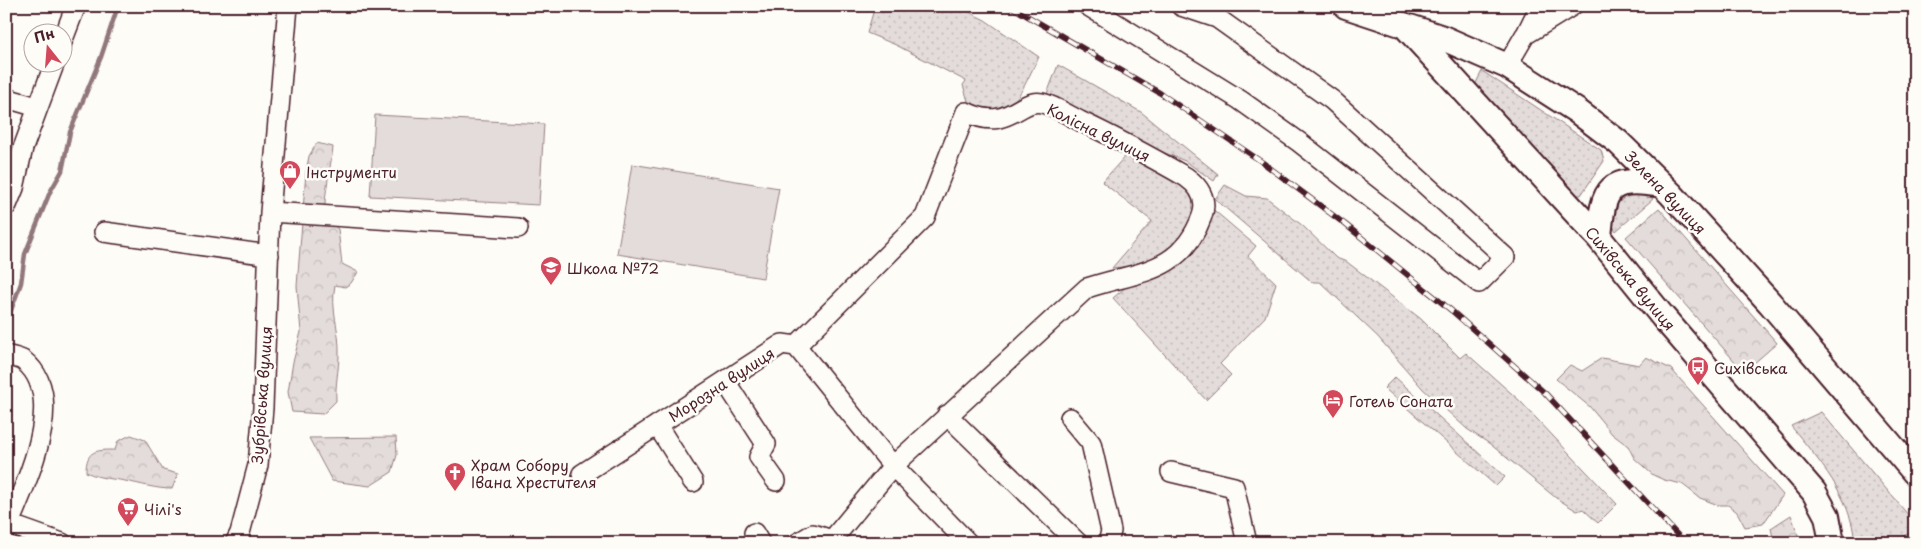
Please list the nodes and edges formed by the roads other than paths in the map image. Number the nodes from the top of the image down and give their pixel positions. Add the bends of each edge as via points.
1 (288, 6) edge
2 (1088, 6) edge
3 (1181, 6) edge
4 (1346, 6) edge
5 (1540, 6) edge
6 (1572, 6) edge
7 (75, 8) dead end
8 (70, 22) edge
9 (1406, 27) junction
10 (1525, 35) junction
11 (1507, 66) junction
12 (50, 72) edge
13 (6, 98) edge
14 (38, 107) junction
15 (1662, 185) junction
16 (7, 204) edge
17 (270, 212) junction
18 (518, 228) dead end
19 (104, 232) dead end
20 (1599, 238) junction
21 (268, 255) junction
22 (796, 346) junction
23 (6, 355) edge
24 (725, 381) junction
25 (948, 415) junction
26 (1070, 418) dead end
27 (657, 425) junction
28 (893, 466) junction
29 (1171, 472) dead end
30 (1915, 472) edge
31 (582, 474) dead end
32 (776, 481) dead end
33 (693, 482) dead end
34 (8, 523) edge
35 (240, 540) edge
36 (833, 541) edge
37 (62, 543) edge
38 (798, 543) edge
39 (968, 543) edge
40 (1078, 543) edge
41 (1108, 543) edge
42 (1247, 543) edge
43 (1832, 543) edge

1 - 17 street, Зубрівська вулиця
2 - 3 street via 1240,100 1479,283 1505,257 1332,100 1217,18
4 - 9 main road, Зелена вулиця
5 - 10 street
6 - 10 street
7 - 8 street
9 - 11 main road, Зелена вулиця via 1442,38
9 - 20 main road, Сихівська вулиця
10 - 11 street
11 - 15 main road, Зелена вулиця via 1618,142
12 - 14 street
13 - 14 street
14 - 16 street
15 - 20 main road via 1634,181 1612,188 1601,208
15 - 30 main road, Зелена вулиця via 1770,303
17 - 18 street
17 - 21 street, Зубрівська вулиця
19 - 21 street
20 - 43 main road, Сихівська вулиця via 1814,492 1827,516
21 - 35 street, Зубрівська вулиця via 263,408 258,455
22 - 24 street, Морозна вулиця via 782,344
22 - 25 street, Колісна вулиця via 925,217 966,112 985,120 995,120 1028,105 1042,103 1121,141 1197,184 1204,211 1192,238 1176,257 1147,272 1087,288
22 - 28 street, Морозна вулиця
23 - 34 street via 24,361 37,378 43,395 44,428
24 - 27 street, Морозна вулиця
24 - 32 street via 766,444 759,457
25 - 28 street
25 - 40 street
26 - 41 street via 1091,443 1110,531
27 - 31 street, Морозна вулиця
27 - 33 street
28 - 36 street
28 - 39 street, Морозна вулиця
29 - 42 street via 1234,486
34 - 37 street
36 - 38 street via 814,534

